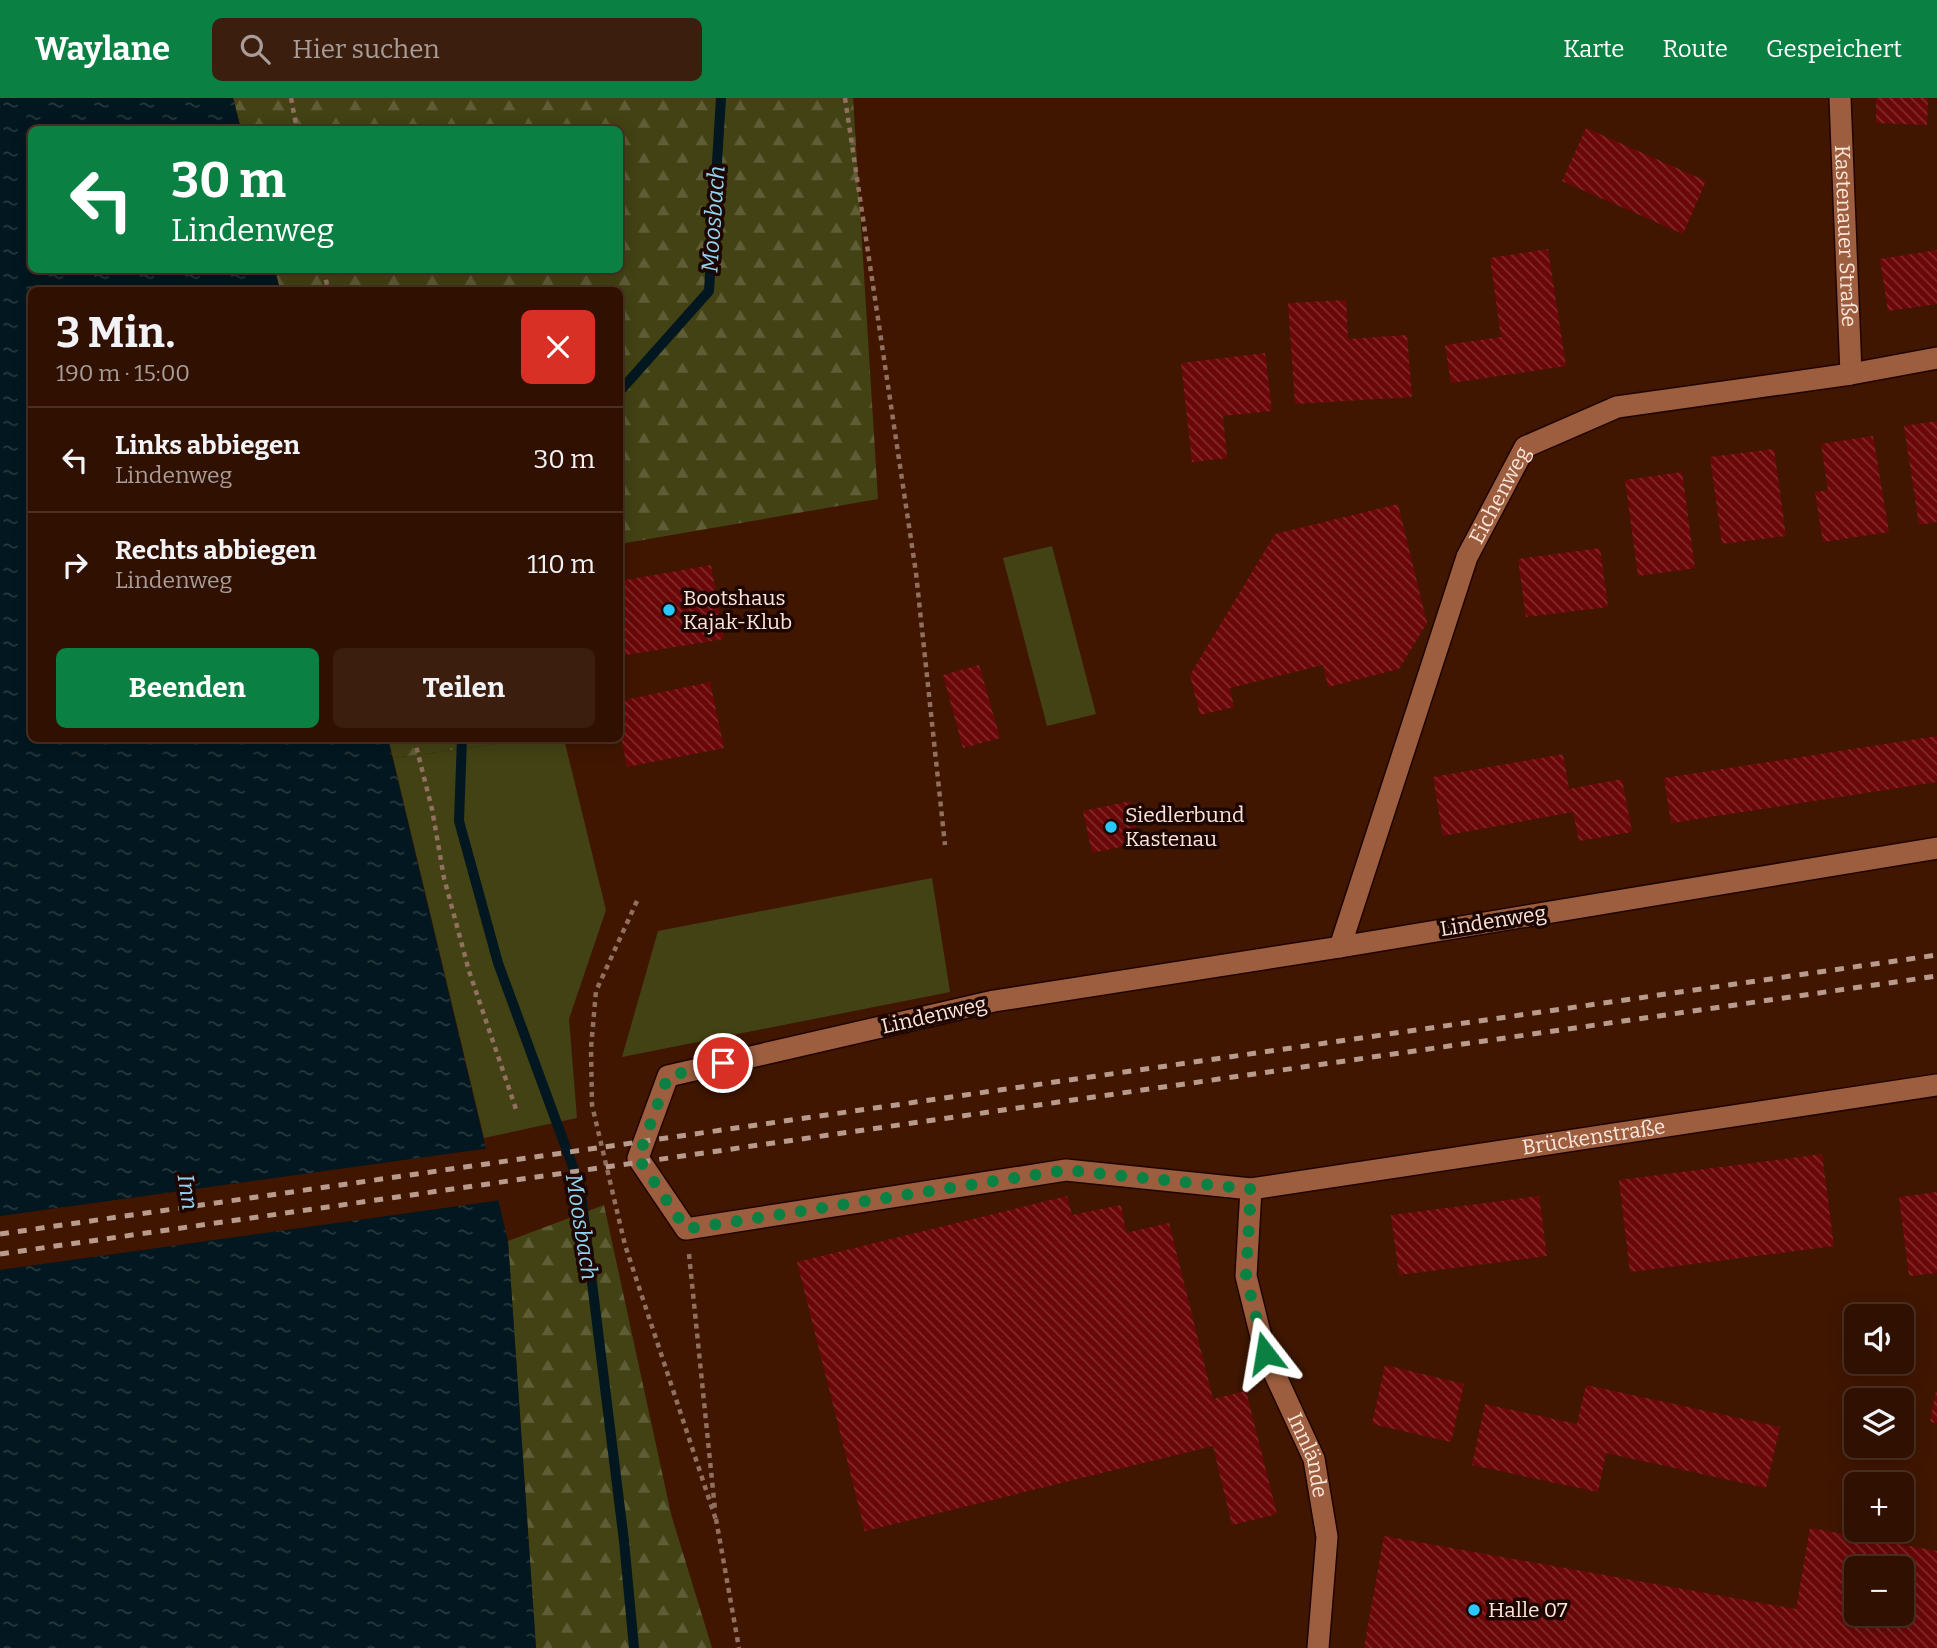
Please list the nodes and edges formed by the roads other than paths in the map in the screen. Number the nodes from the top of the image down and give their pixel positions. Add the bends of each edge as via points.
1 (1840, 98) edge
2 (1937, 358) edge
3 (1852, 374) junction
4 (1937, 848) edge
5 (1340, 947) junction
6 (1937, 1085) edge
7 (1251, 1189) junction
8 (1318, 1648) edge

1 - 3 street, Kastenauer Straße
2 - 3 street, Eichenweg
3 - 5 street, Eichenweg via 1617,407 1525,447 1467,557
4 - 5 street, Lindenweg
5 - 7 street, Lindenweg via 995,1001 668,1076 638,1158 686,1229 1066,1170
6 - 7 street, Brückenstraße
7 - 8 street, Innlände via 1246,1276 1265,1353 1314,1459 1327,1537

